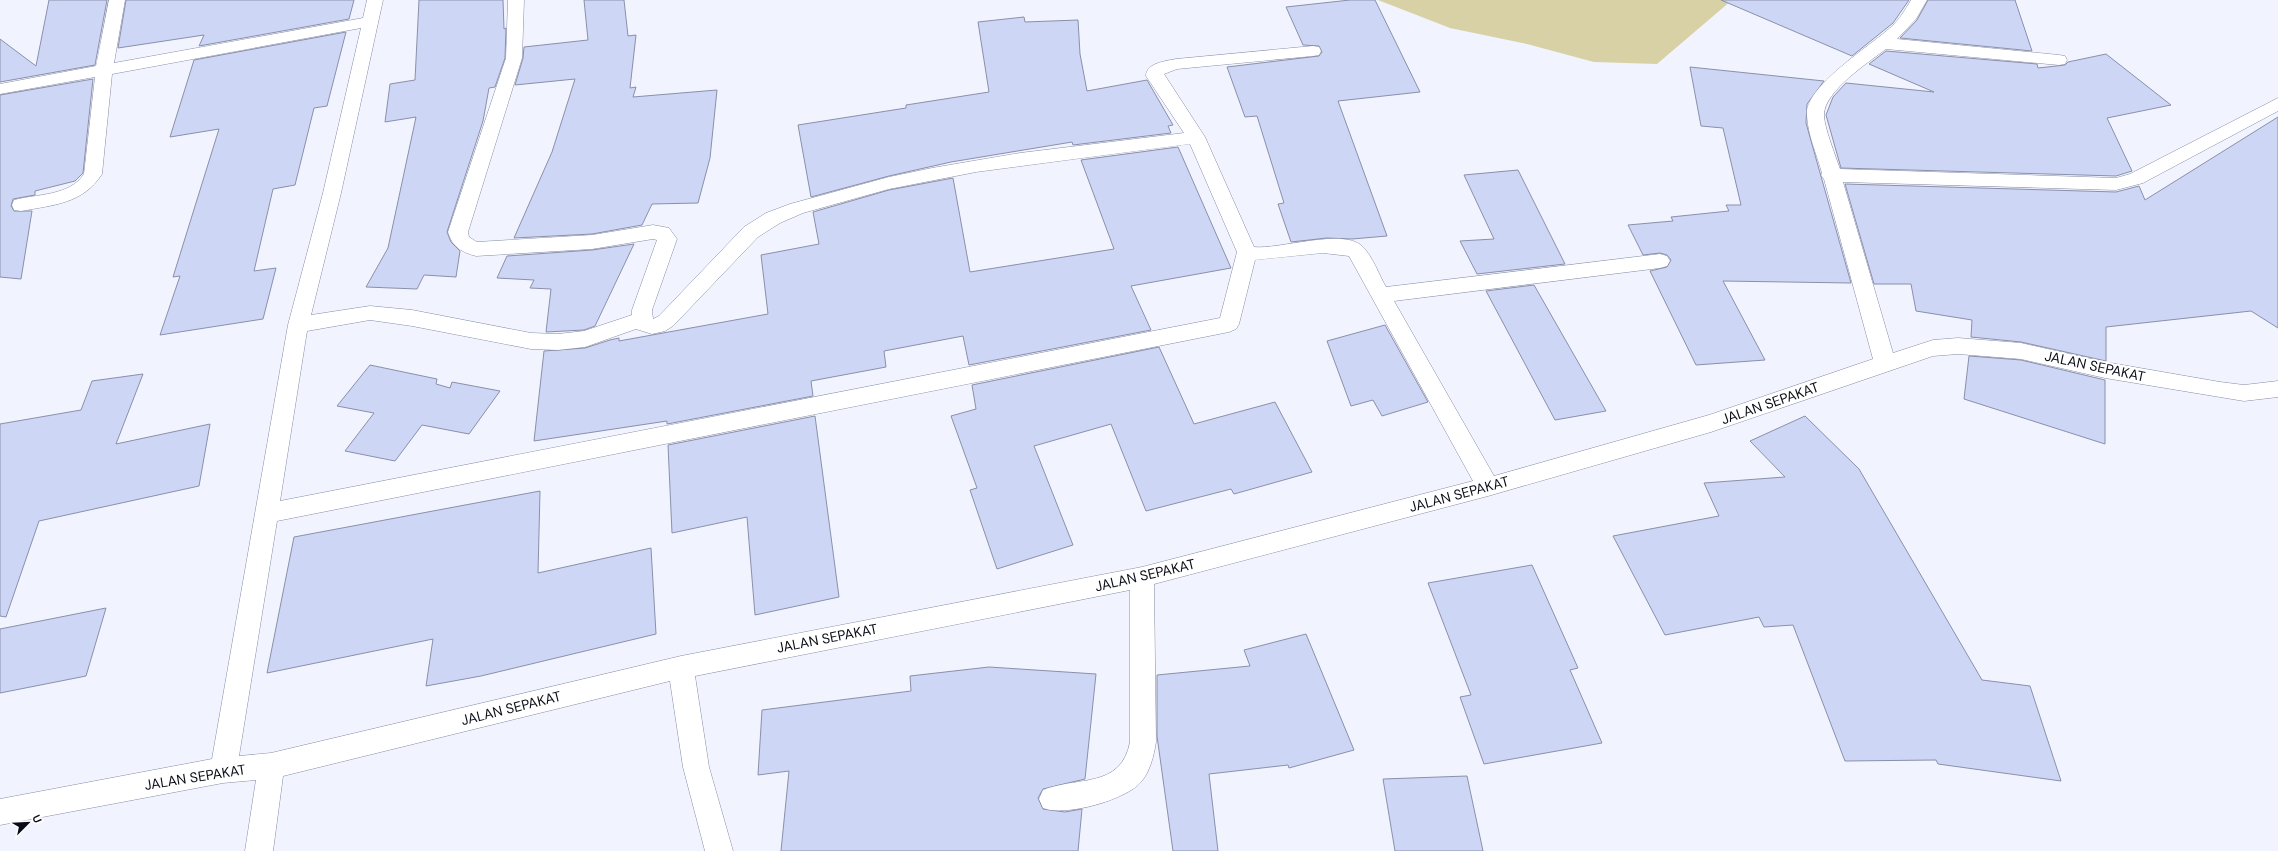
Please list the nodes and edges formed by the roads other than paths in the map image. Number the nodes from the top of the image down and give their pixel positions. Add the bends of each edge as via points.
1 (117, 0) edge
2 (375, 0) edge
3 (516, 0) edge
4 (1919, 0) edge
5 (371, 21) junction
6 (1882, 42) junction
7 (1313, 50) dead end
8 (2059, 60) dead end
9 (104, 69) junction
10 (0, 89) edge
11 (2278, 104) edge
12 (1196, 137) junction
13 (1830, 175) junction
14 (21, 205) dead end
15 (1247, 252) junction
16 (1660, 261) dead end
17 (1381, 295) junction
18 (642, 319) junction
19 (298, 325) junction
20 (1885, 362) junction
21 (2278, 389) edge
22 (1488, 487) junction
23 (267, 513) junction
24 (1142, 577) junction
25 (681, 667) junction
26 (271, 766) junction
27 (223, 770) junction
28 (1053, 799) dead end
29 (0, 812) edge
30 (259, 851) edge
31 (719, 851) edge

1 - 9 street
2 - 5 street
3 - 18 street via 514,58 458,232 460,241 465,246 476,249 592,242 662,232 667,239 666,244 642,310
4 - 6 street via 1906,21
5 - 9 street
5 - 19 street via 332,193
6 - 8 street
6 - 13 street via 1833,84 1816,107 1818,132
7 - 12 street via 1176,64 1158,70 1157,80
9 - 10 street
9 - 14 street via 93,174 90,180 82,188 69,193
11 - 13 street via 2136,179 2116,184
12 - 15 street
12 - 18 street via 945,171 893,181 791,209 763,222 751,232 666,321 652,327 643,324
13 - 20 street
15 - 17 street via 1257,254 1338,246 1352,248 1359,254
15 - 23 street via 1229,324
16 - 17 street
17 - 22 street
18 - 19 street via 599,335 558,342 531,341 412,318 370,313
19 - 23 street
20 - 21 street, JALAN SEPAKAT via 1933,348 1991,347 2034,353 2105,370 2220,390 2244,392
20 - 22 street, JALAN SEPAKAT via 1711,423
22 - 24 street, JALAN SEPAKAT
23 - 27 street
24 - 25 street, JALAN SEPAKAT
24 - 28 street via 1143,742 1139,761 1132,774 1121,781 1105,788
25 - 26 street, JALAN SEPAKAT
25 - 31 street via 696,767
26 - 27 street, JALAN SEPAKAT
26 - 30 street
27 - 29 street, JALAN SEPAKAT

